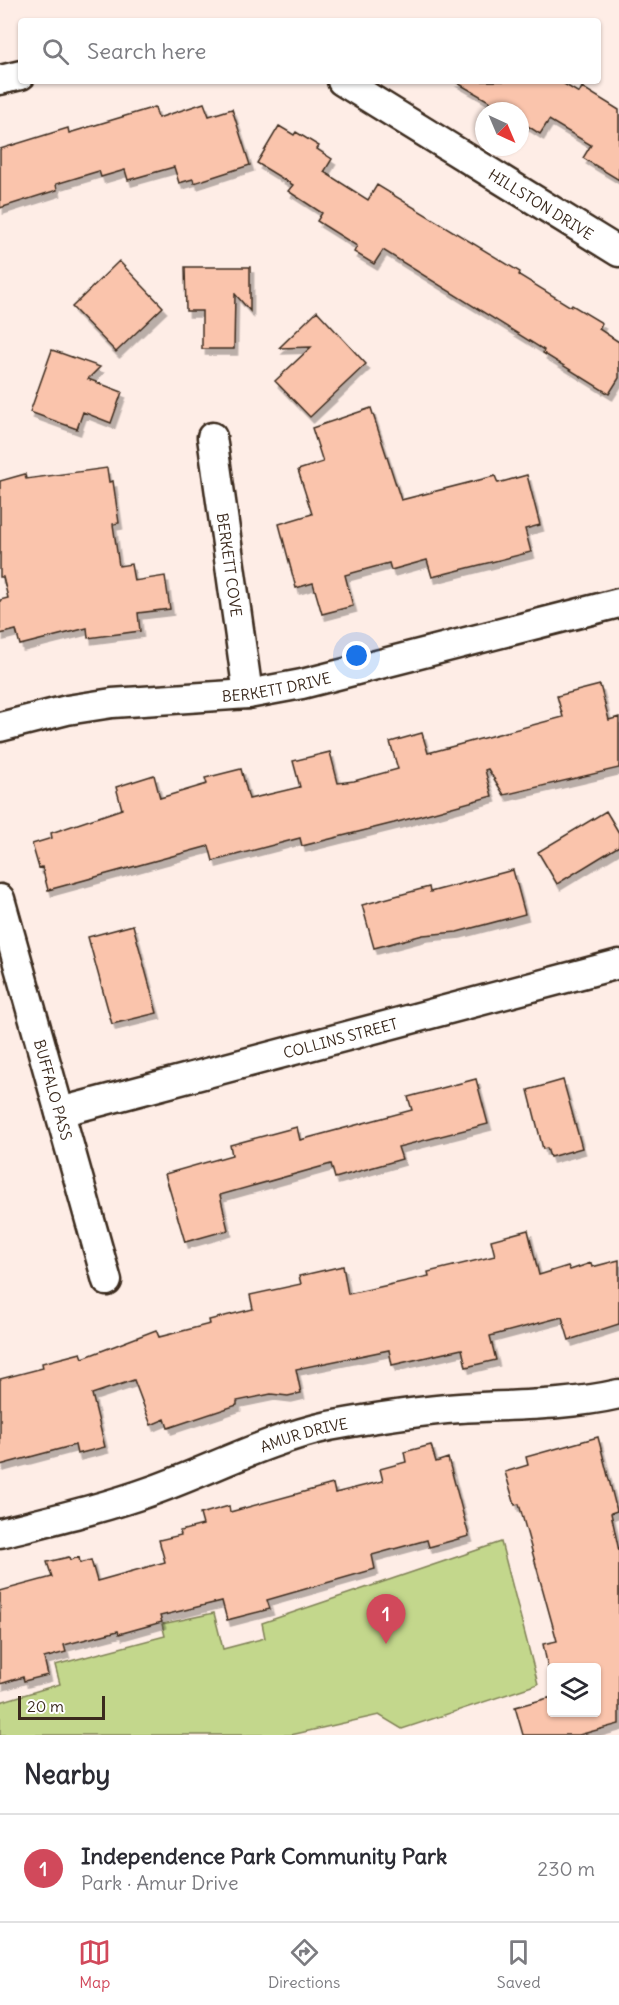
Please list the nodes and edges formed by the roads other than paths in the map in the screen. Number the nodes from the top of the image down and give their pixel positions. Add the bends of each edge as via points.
1 (18, 76) edge
2 (0, 80) edge
3 (347, 84) edge
4 (619, 252) edge
5 (212, 436) dead end
6 (619, 603) edge
7 (248, 694) junction
8 (0, 727) edge
9 (0, 899) edge
10 (619, 964) edge
11 (60, 1112) junction
12 (106, 1281) dead end
13 (619, 1394) edge
14 (0, 1533) edge

1 - 2 street
3 - 4 street, HILLSTON DRIVE
5 - 7 street, BERKETT COVE
6 - 7 street, BERKETT DRIVE via 302,684
7 - 8 street, BERKETT DRIVE via 112,703
9 - 11 street, BUFFALO PASS
10 - 11 street, COLLINS STREET
11 - 12 street, BUFFALO PASS
13 - 14 street, AMUR DRIVE via 590,1401 458,1408 327,1427 288,1437 123,1500

